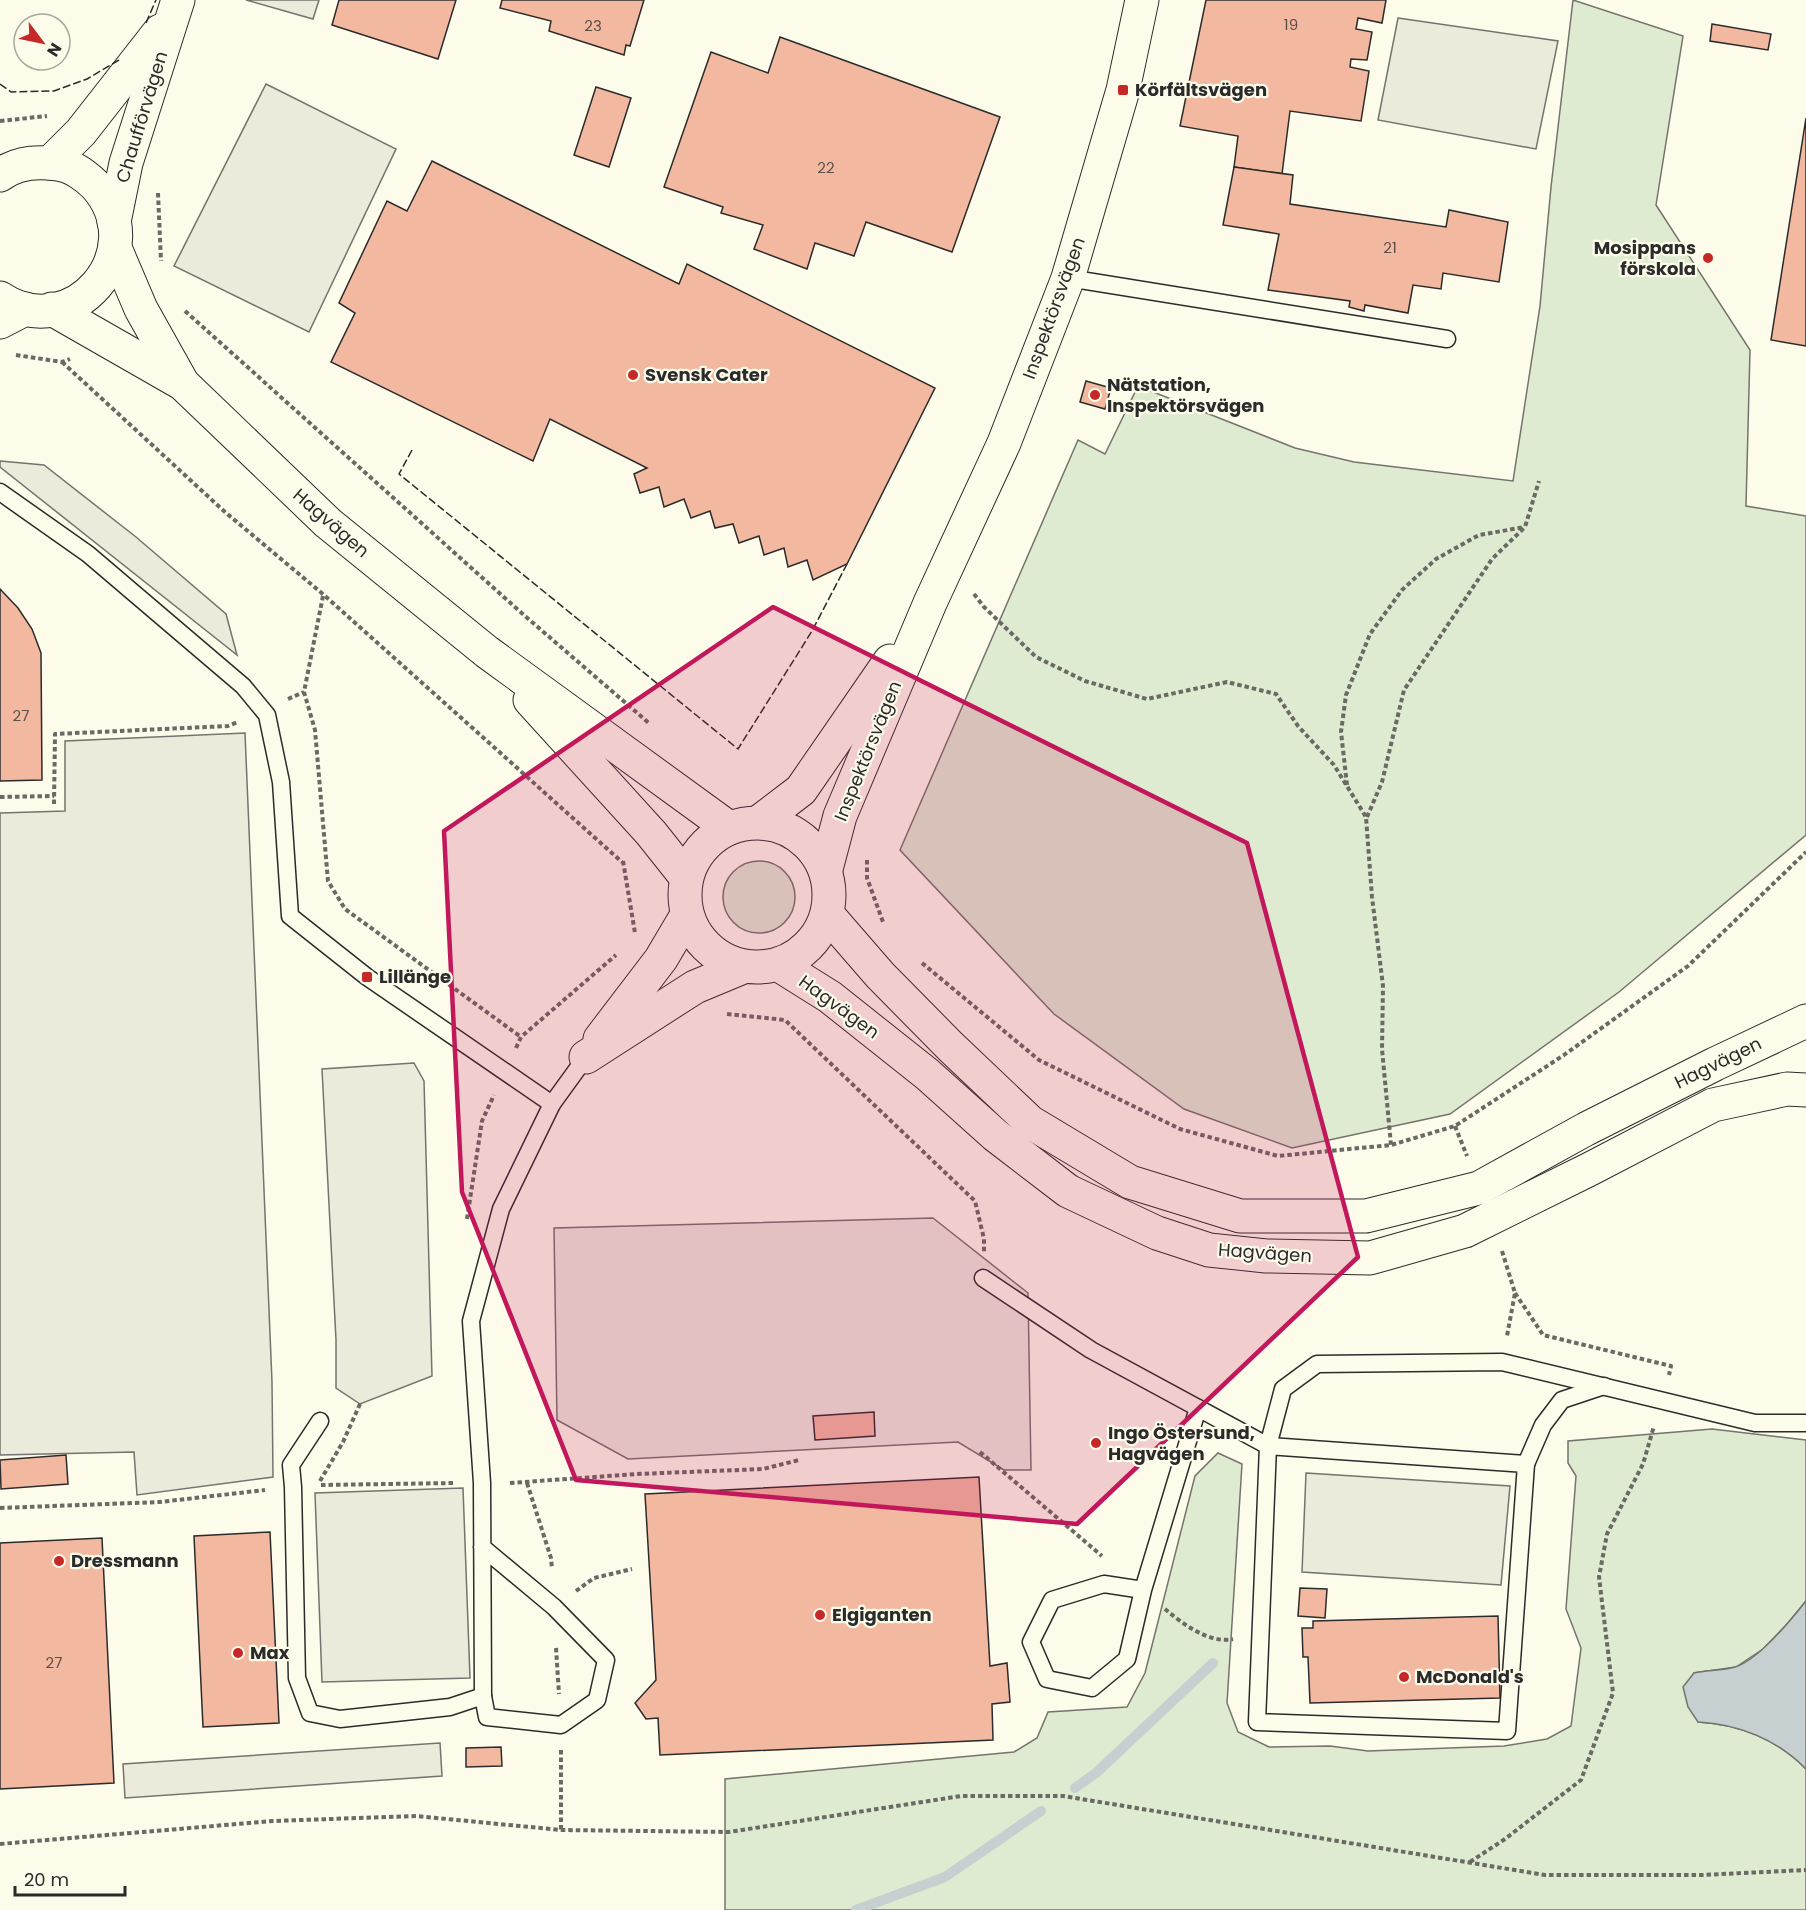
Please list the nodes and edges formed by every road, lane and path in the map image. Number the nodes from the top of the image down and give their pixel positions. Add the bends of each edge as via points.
1 (1142, 0) edge
2 (176, 6) edge
3 (0, 121) edge
4 (81, 132) junction
5 (19, 163) edge
6 (126, 163) junction
7 (115, 235) junction
8 (161, 263) dead end
9 (1068, 279) junction
10 (19, 310) edge
11 (184, 310) dead end
12 (1447, 339) dead end
13 (62, 362) dead end
14 (183, 384) junction
15 (1539, 481) dead end
16 (0, 492) edge
17 (1526, 526) junction
18 (974, 594) dead end
19 (324, 595) junction
20 (930, 603) junction
21 (487, 652) junction
22 (304, 692) junction
23 (264, 711) junction
24 (654, 730) dead end
25 (1348, 788) junction
26 (54, 796) junction
27 (0, 797) edge
28 (54, 804) dead end
29 (1366, 817) junction
30 (744, 825) junction
31 (1806, 852) edge
32 (622, 862) dead end
33 (826, 869) junction
34 (686, 877) junction
35 (687, 915) junction
36 (828, 915) junction
37 (918, 960) dead end
38 (779, 965) junction
39 (743, 968) junction
40 (695, 987) junction
41 (1806, 1022) edge
42 (521, 1037) dead end
43 (586, 1057) junction
44 (1806, 1090) edge
45 (552, 1104) junction
46 (1391, 1145) junction
47 (983, 1278) joint
48 (1515, 1293) dead end
49 (1604, 1386) junction
50 (1662, 1400) junction
51 (1198, 1408) junction
52 (320, 1421) dead end
53 (1806, 1423) edge
54 (1268, 1446) junction
55 (799, 1460) dead end
56 (1526, 1464) junction
57 (482, 1482) junction
58 (527, 1483) junction
59 (293, 1487) junction
60 (0, 1508) edge
61 (482, 1547) junction
62 (632, 1569) dead end
63 (1143, 1590) junction
64 (554, 1607) junction
65 (483, 1696) junction
66 (561, 1725) junction
67 (561, 1830) junction
68 (0, 1844) edge
69 (1470, 1862) junction
70 (1806, 1870) edge

1 - 9 street, Inspektörsvägen via 1123,90
2 - 4 street, Chaufförvägen
2 - 6 street, Chaufförvägen
3 - 4 path via 54,115
4 - 5 street, Chaufförvägen
5 - 7 street, Hagvägen via 63,164 88,177 105,197
6 - 7 street, Chaufförvägen
6 - 8 path via 158,187
7 - 10 street, Chaufförvägen via 106,273 90,294 65,307
7 - 14 street, Hagvägen via 141,309
9 - 12 lane
9 - 20 street, Inspektörsvägen via 1004,443
10 - 14 street, Hagvägen
11 - 24 path
13 - 19 path via 225,512
14 - 21 street, Hagvägen via 328,523
15 - 17 path
16 - 23 lane via 88,554 243,686
17 - 25 path via 1479,535 1436,559 1401,591 1370,634 1346,695 1341,732
17 - 29 path via 1492,559 1404,690 1382,782
18 - 25 path via 1036,657 1085,681 1148,699 1227,682 1276,694
19 - 22 path
19 - 32 path
20 - 30 street, Inspektörsvägen via 801,790
20 - 33 street, Inspektörsvägen via 840,816
21 - 30 street, Hagvägen
21 - 34 street, Hagvägen
22 - 23 path
22 - 42 path via 315,730 328,880 345,909
23 - 26 path via 228,726 55,734
23 - 45 lane via 281,782 290,916 367,977
25 - 29 path
26 - 27 path
26 - 28 path
29 - 46 path via 1383,986 1382,1049
30 - 33 street via 795,832 813,847
30 - 34 street via 706,843
31 - 46 path via 1688,966 1564,1055 1455,1126
33 - 36 street via 830,889
34 - 35 street
35 - 39 street via 702,943 721,959
35 - 43 street via 661,959
36 - 38 street via 811,946
36 - 41 street, Hagvägen via 880,975 1030,1122 1130,1182 1240,1216 1366,1216 1479,1188 1586,1129
37 - 46 path via 1039,1060 1180,1129 1278,1156
38 - 39 street
38 - 44 street, Hagvägen via 831,997 1068,1191 1157,1233 1209,1250 1266,1256 1370,1258 1465,1231 1713,1105 1787,1089
39 - 40 street
40 - 43 street
40 - 47 path via 722,1013 785,1020 975,1201 984,1239
43 - 45 lane
45 - 57 lane via 501,1209 471,1321
47 - 51 lane via 1091,1350
48 - 50 path via 1543,1335 1671,1366
49 - 50 lane
49 - 54 lane via 1502,1362 1317,1364 1283,1389
49 - 56 lane via 1562,1400 1544,1425
50 - 53 lane via 1755,1423
50 - 69 path via 1643,1464 1607,1534 1599,1577 1613,1693 1581,1780
51 - 54 lane
51 - 63 lane
52 - 59 lane via 291,1465
54 - 56 lane
54 - 56 lane via 1257,1722 1507,1731
55 - 58 path via 763,1469
57 - 58 path
57 - 59 path
57 - 61 lane
58 - 64 path via 551,1558
59 - 60 path via 160,1502
59 - 65 lane via 297,1678 310,1713 340,1719 450,1707
61 - 64 lane
61 - 65 lane
62 - 64 path via 594,1578
63 - 63 lane via 1126,1659 1092,1688 1047,1679 1030,1642 1052,1600 1104,1584
64 - 66 path
64 - 66 lane via 606,1660 597,1700
65 - 66 lane via 487,1717
66 - 67 path
67 - 68 path via 416,1816 273,1821
67 - 69 path via 729,1832 961,1796 1063,1796
69 - 70 path via 1545,1875 1702,1875

